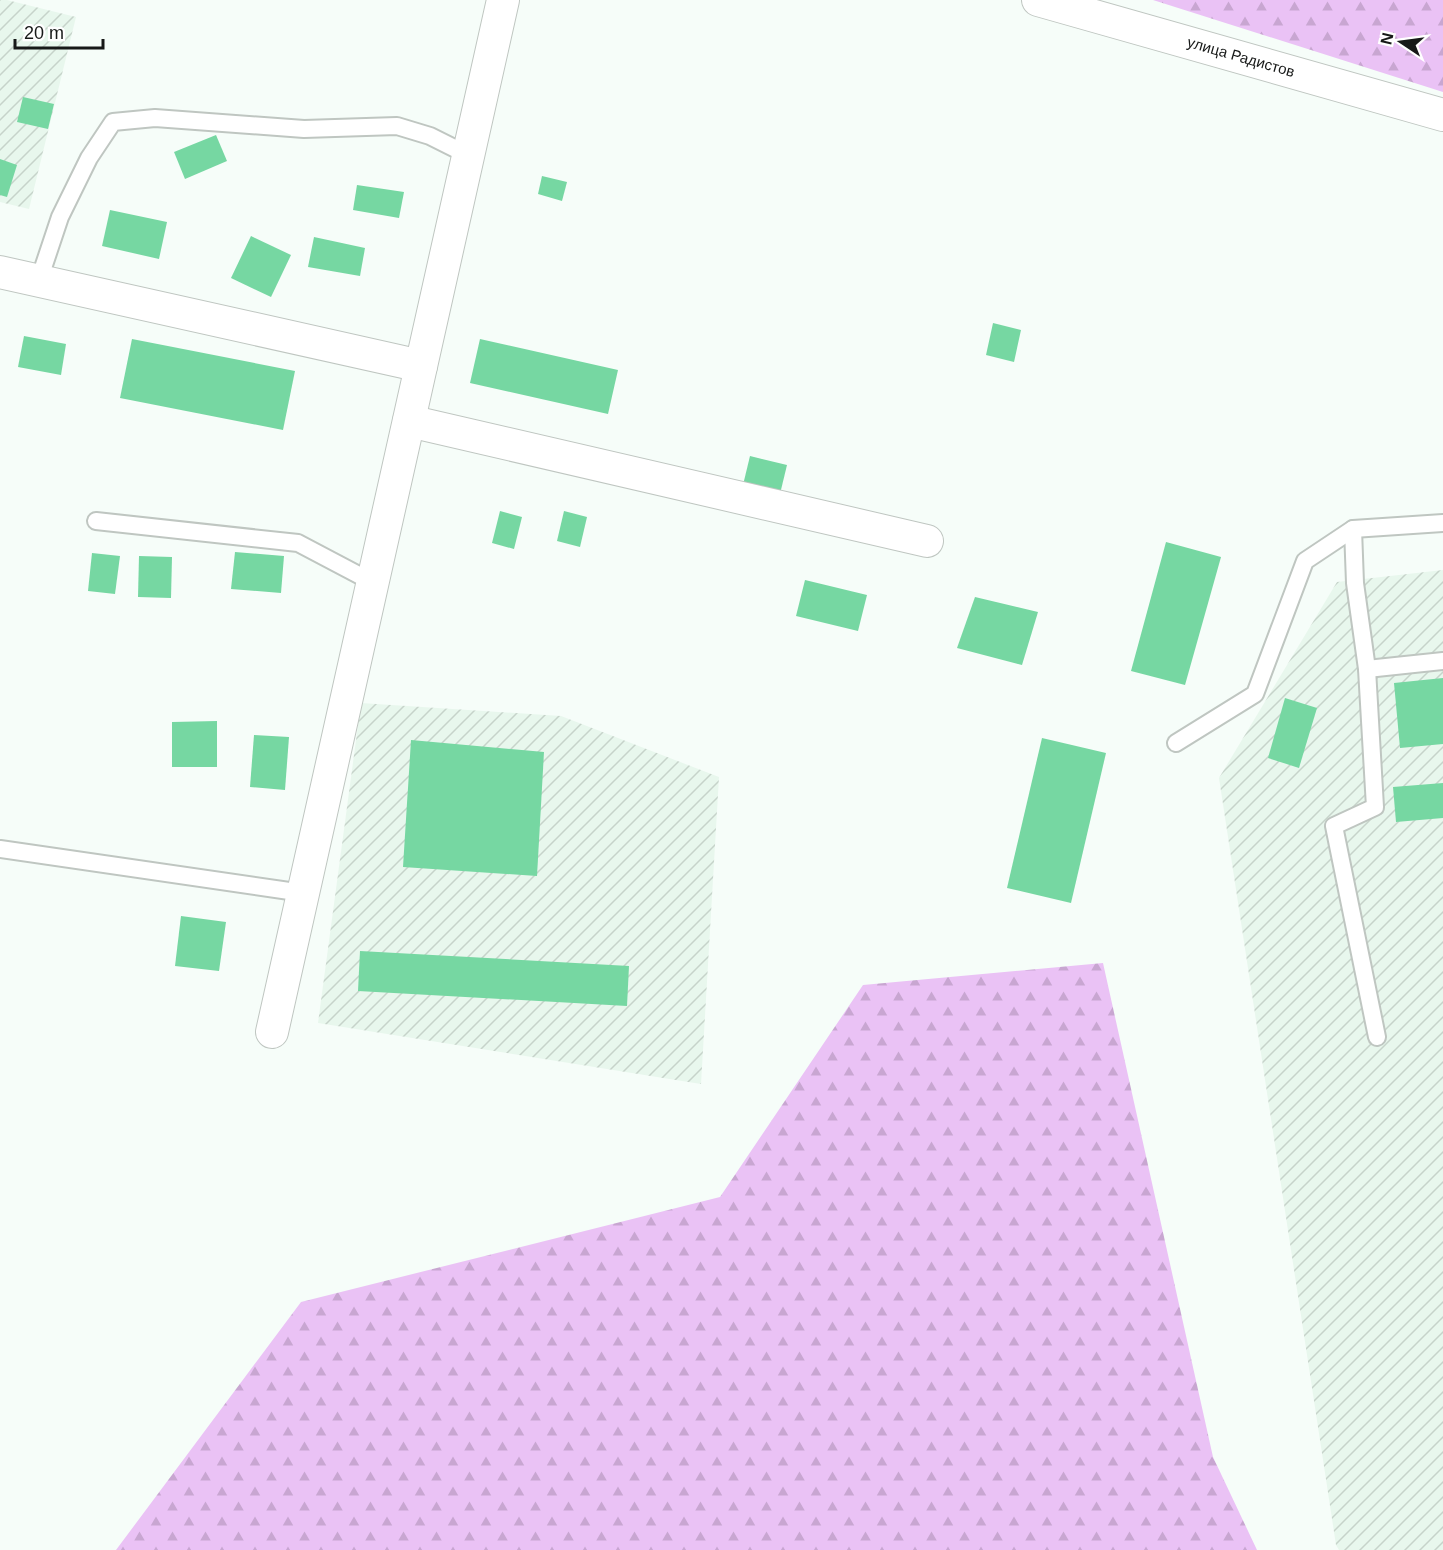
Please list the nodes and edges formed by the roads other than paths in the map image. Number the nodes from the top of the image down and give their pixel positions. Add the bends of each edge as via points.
1 (503, 0) edge
2 (1038, 0) edge
3 (1443, 115) edge
4 (468, 156) junction
5 (0, 272) edge
6 (39, 280) junction
7 (421, 366) junction
8 (408, 421) junction
9 (96, 521) dead end
10 (1443, 524) edge
11 (1353, 529) junction
12 (927, 541) dead end
13 (372, 582) junction
14 (1443, 661) edge
15 (1367, 669) junction
16 (1176, 742) dead end
17 (0, 849) edge
18 (303, 893) junction
19 (272, 1032) dead end
20 (1377, 1037) dead end

1 - 4 street
2 - 3 street, улица Радистов
4 - 6 lane via 430,136 397,126 304,129 155,118 114,122 89,158 60,217
4 - 7 street
5 - 6 street
6 - 7 street
7 - 8 street
8 - 12 street
8 - 13 street
9 - 13 lane via 298,543
10 - 11 lane
11 - 15 lane via 1355,583
11 - 16 lane via 1305,561 1254,694
13 - 18 street
14 - 15 lane
15 - 20 lane via 1375,807 1334,826
17 - 18 lane
18 - 19 street

